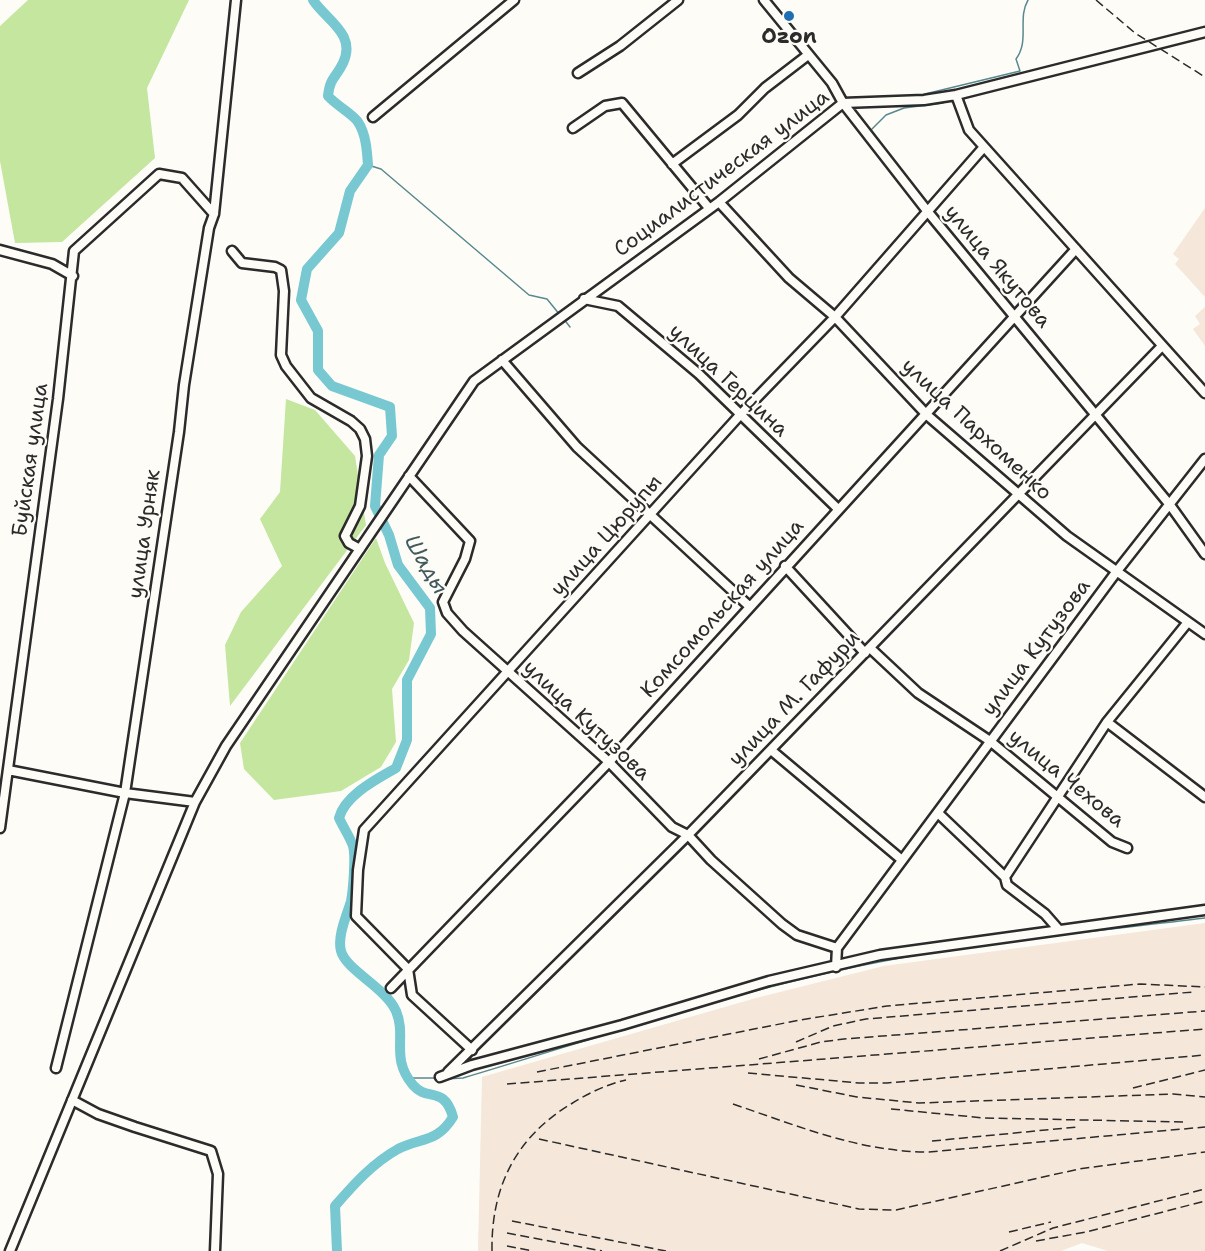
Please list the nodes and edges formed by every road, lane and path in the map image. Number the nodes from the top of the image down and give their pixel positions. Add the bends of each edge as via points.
1 (236, 0) edge
2 (514, 0) edge
3 (678, 0) edge
4 (764, 0) edge
5 (1205, 32) edge
6 (808, 55) junction
7 (578, 73) dead end
8 (956, 95) junction
9 (843, 103) junction
10 (373, 117) dead end
11 (573, 128) dead end
12 (984, 147) junction
13 (672, 164) junction
14 (719, 202) junction
15 (709, 208) junction
16 (928, 212) junction
17 (214, 214) junction
18 (1076, 249) junction
19 (0, 250) edge
20 (232, 251) dead end
21 (73, 276) junction
22 (584, 299) junction
23 (835, 317) junction
24 (1015, 317) junction
25 (1162, 345) junction
26 (502, 360) junction
27 (1205, 393) edge
28 (740, 415) junction
29 (927, 415) junction
30 (1094, 415) junction
31 (1205, 459) edge
32 (409, 476) junction
33 (1018, 495) junction
34 (1170, 505) junction
35 (837, 508) junction
36 (652, 514) junction
37 (360, 549) junction
38 (1205, 554) edge
39 (785, 566) junction
40 (1117, 571) junction
41 (749, 606) junction
42 (1188, 622) junction
43 (1205, 634) edge
44 (868, 650) junction
45 (507, 672) junction
46 (1107, 722) junction
47 (990, 741) junction
48 (771, 750) junction
49 (609, 762) junction
50 (8, 770) junction
51 (125, 793) junction
52 (1058, 795) junction
53 (1205, 797) edge
54 (195, 802) junction
55 (939, 814) junction
56 (0, 828) edge
57 (688, 835) junction
58 (1127, 848) dead end
59 (902, 860) junction
60 (1005, 877) junction
61 (1205, 910) edge
62 (1059, 930) junction
63 (837, 948) junction
64 (836, 967) junction
65 (408, 969) junction
66 (391, 988) dead end
67 (472, 1050) junction
68 (56, 1068) dead end
69 (72, 1100) junction
70 (10, 1251) edge
71 (215, 1251) edge

1 - 17 street, улица Урняк
2 - 10 street
3 - 7 street
4 - 6 street, улица Якутова
5 - 8 street, Социалистическая улица
6 - 9 street, улица Якутова
6 - 13 street via 738,115
8 - 9 street, Социалистическая улица
8 - 12 street via 969,130
9 - 14 street, Социалистическая улица
9 - 16 street, улица Якутова
11 - 13 street via 605,106 622,103
12 - 16 street, улица Цюрупы
12 - 18 street
13 - 15 street
14 - 15 street, Социалистическая улица
14 - 23 street, улица Пархоменко via 789,278
15 - 22 street, Социалистическая улица
16 - 23 street, улица Цюрупы
16 - 24 street, улица Якутова
17 - 21 street, Буйская улица via 182,178 159,174 74,251
17 - 51 street, улица Урняк via 184,385
18 - 24 street, Комсомольская улица
18 - 25 street
19 - 21 street via 52,264
20 - 37 street via 242,263 281,270 281,355 286,366 311,398 351,421 365,439 367,456 360,506 345,536
21 - 50 street, Буйская улица
22 - 26 street, Социалистическая улица
22 - 28 street, улица Герцина via 618,306 699,374
23 - 28 street, улица Цюрупы
23 - 29 street, улица Пархоменко
24 - 29 street, Комсомольская улица
24 - 30 street, улица Якутова
25 - 27 street
25 - 30 street, улица М. Гафури
26 - 32 street, Социалистическая улица via 474,381
26 - 36 street via 577,447
28 - 35 street, улица Герцина
28 - 36 street, улица Цюрупы
29 - 33 street, улица Пархоменко
29 - 35 street, Комсомольская улица
30 - 33 street, улица М. Гафури
30 - 34 street, улица Якутова
31 - 34 street, улица Кутузова
32 - 37 street, Социалистическая улица
32 - 45 street, улица Кутузова via 470,541 443,602 447,613
33 - 40 street, улица Пархоменко
33 - 44 street, улица М. Гафури
34 - 38 street, улица Якутова
34 - 40 street, улица Кутузова
35 - 39 street, Комсомольская улица
36 - 41 street
36 - 45 street, улица Цюрупы
37 - 54 street, Социалистическая улица via 226,746
39 - 41 street, Комсомольская улица
39 - 44 street, улица Чехова
40 - 42 street, улица Пархоменко
40 - 47 street, улица Кутузова
41 - 49 street, Комсомольская улица
42 - 43 street, улица Пархоменко
42 - 46 street
44 - 47 street, улица Чехова via 918,693
44 - 48 street, улица М. Гафури
45 - 49 street, улица Кутузова
45 - 65 street, улица Цюрупы via 364,830 356,916
46 - 52 street
46 - 53 street
47 - 52 street, улица Чехова
47 - 55 street, улица Кутузова
48 - 57 street, улица М. Гафури
48 - 59 street
49 - 57 street, улица Кутузова via 672,826
49 - 65 street, Комсомольская улица
50 - 51 street
50 - 56 street, Буйская улица
51 - 54 street
51 - 68 street, улица Урняк
52 - 58 street, улица Чехова via 1112,842
52 - 60 street
54 - 69 street, Социалистическая улица
55 - 59 street, улица Кутузова
55 - 60 street
57 - 63 street, улица Кутузова via 782,924 797,935
57 - 67 street, улица М. Гафури
59 - 63 street, улица Кутузова
60 - 62 street via 1006,885 1045,914
61 - 62 street
62 - 64 street via 905,950
63 - 64 street
64 - 67 street, улица М. Гафури via 769,981 444,1074
65 - 66 street, Комсомольская улица
65 - 67 street via 412,995
69 - 70 street, Социалистическая улица
69 - 71 street via 135,1127 211,1151 218,1174

